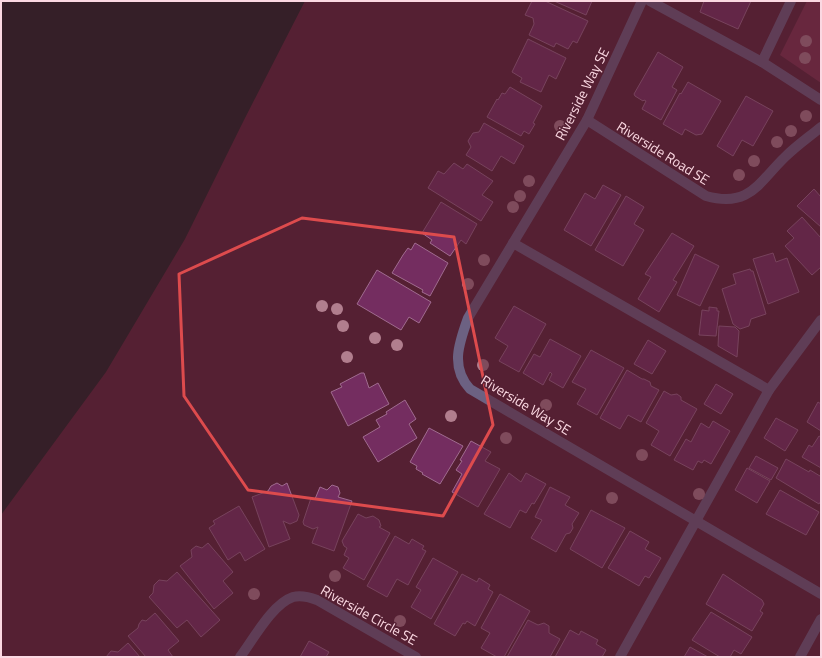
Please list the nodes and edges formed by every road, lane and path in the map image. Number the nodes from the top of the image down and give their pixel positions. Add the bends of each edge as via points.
1 (642, 1) edge
2 (650, 1) edge
3 (790, 1) edge
4 (762, 62) junction
5 (821, 100) edge
6 (587, 120) junction
7 (821, 128) edge
8 (513, 243) junction
9 (821, 320) edge
10 (769, 390) junction
11 (695, 522) junction
12 (821, 594) edge
13 (821, 619) edge
14 (240, 657) edge
15 (416, 657) edge
16 (620, 657) edge
17 (800, 657) edge

1 - 6 street, Riverside Way SE
2 - 4 street
3 - 4 street
4 - 5 street
6 - 7 street, Riverside Road SE via 706,196 722,200 737,198 753,191 784,157
6 - 8 street, Riverside Way SE
8 - 10 street
8 - 11 street, Riverside Way SE via 468,318 457,357 464,382 470,389
9 - 10 street
10 - 11 street
11 - 12 street, Riverside Way SE
11 - 16 street
13 - 17 street
14 - 15 street, Riverside Circle SE via 276,608 294,597 306,596

